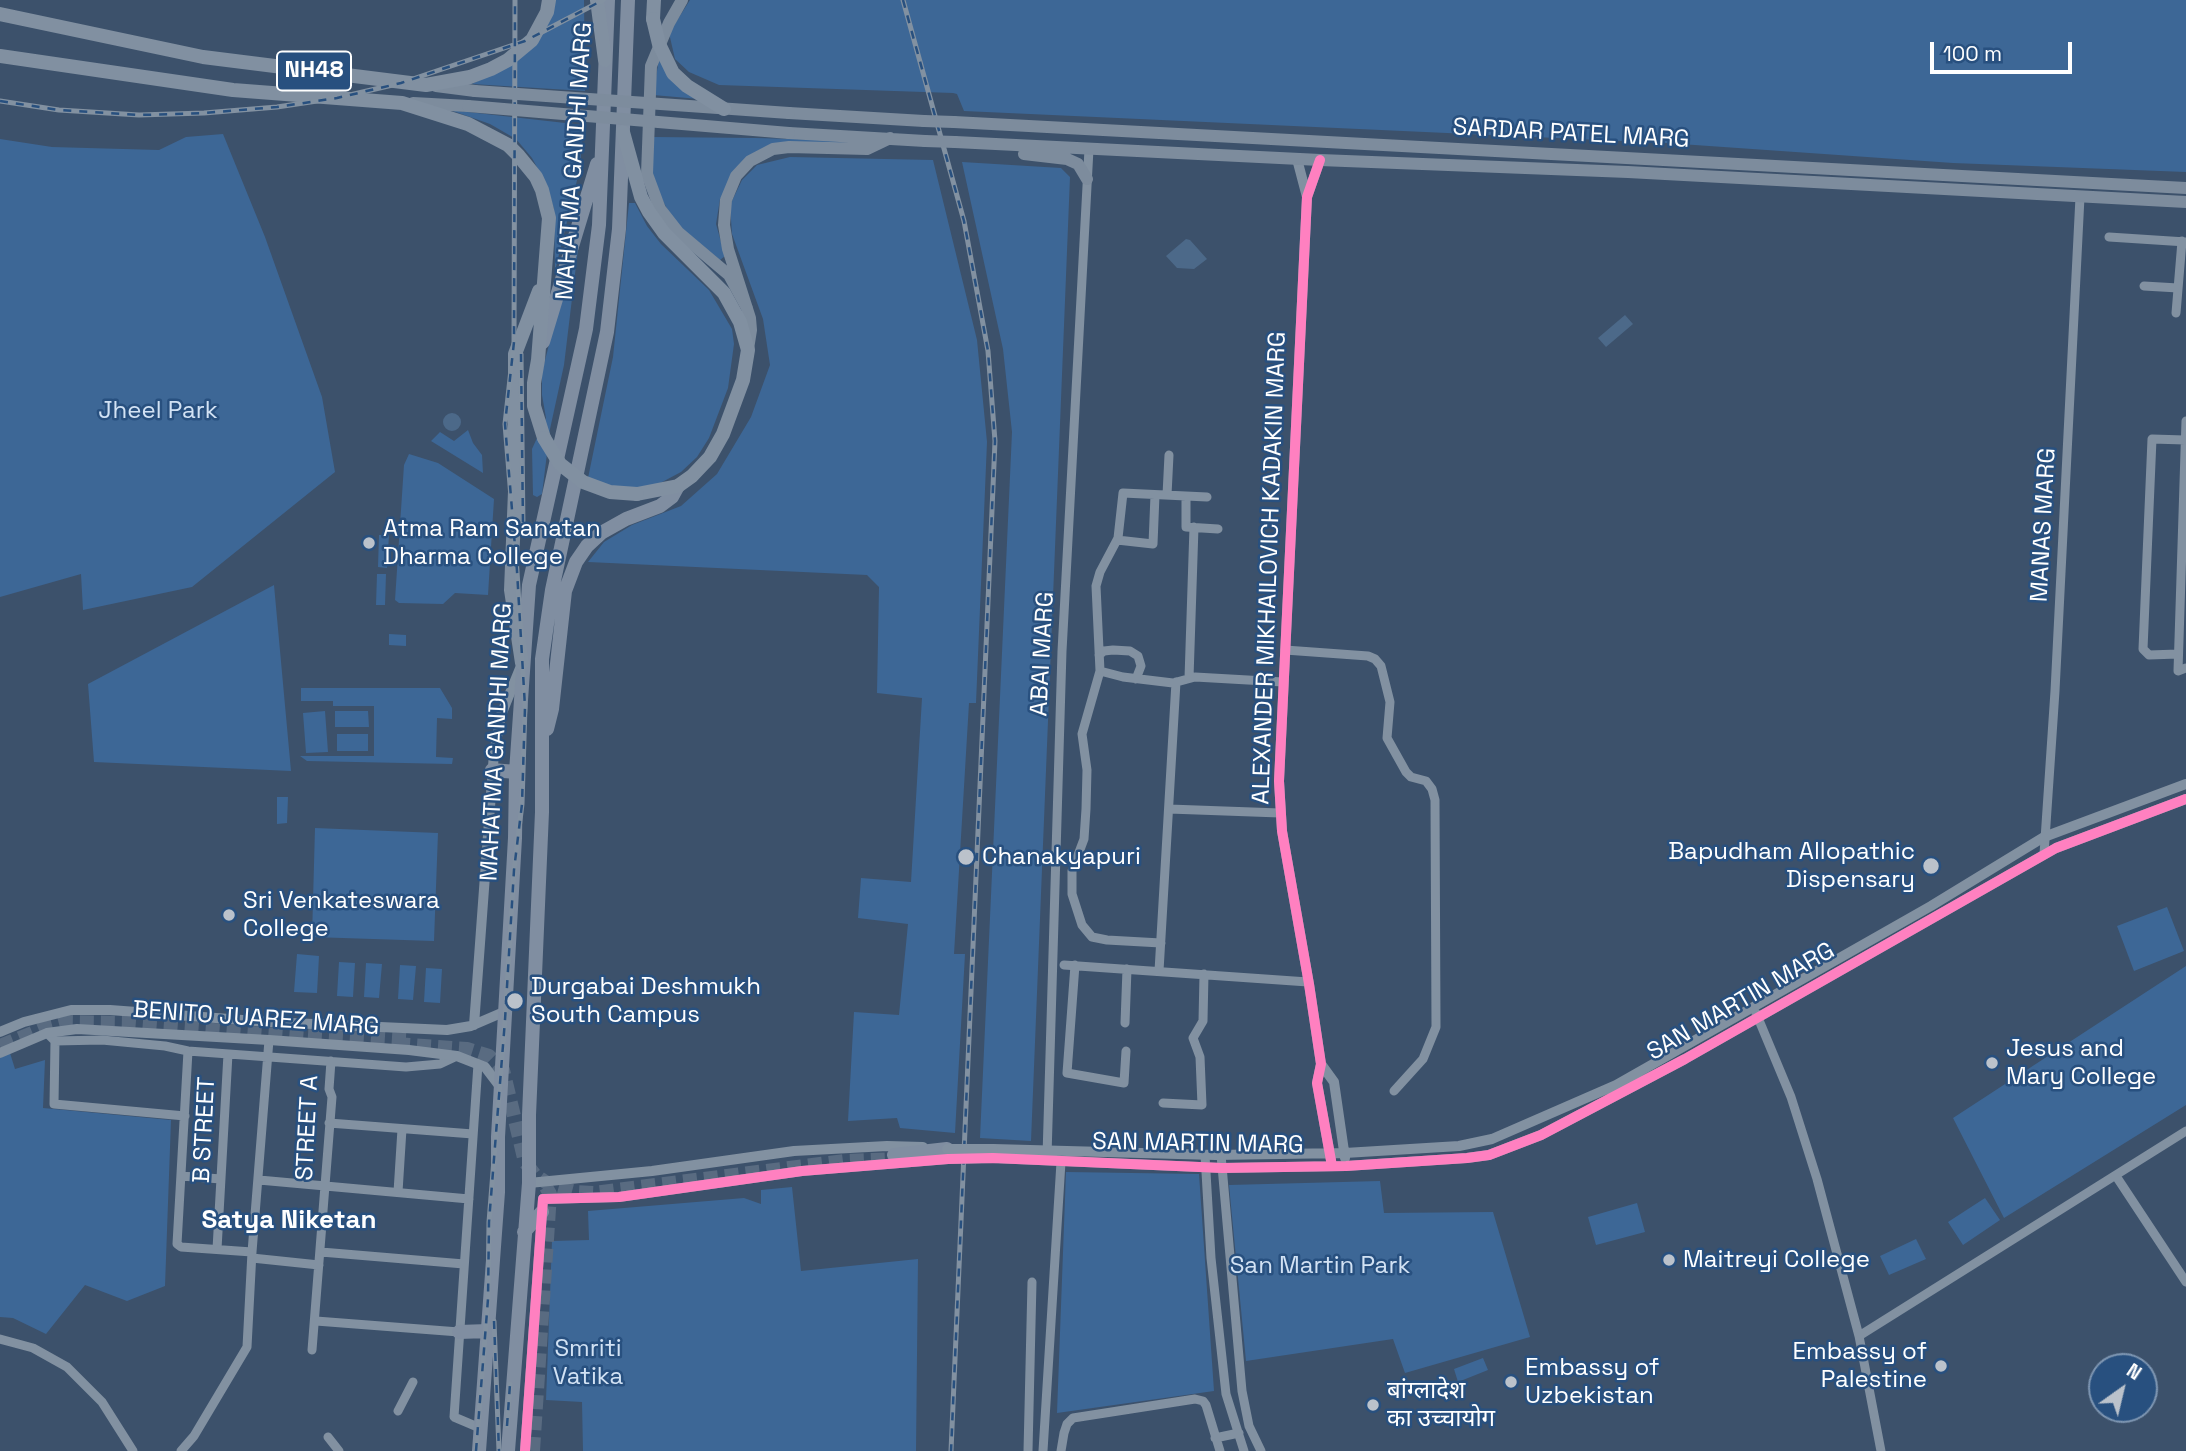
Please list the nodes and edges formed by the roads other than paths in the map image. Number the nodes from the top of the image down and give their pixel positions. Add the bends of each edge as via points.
1 (549, 0) edge
2 (597, 0) edge
3 (608, 0) edge
4 (628, 0) edge
5 (654, 0) edge
6 (682, 0) edge
7 (0, 14) edge
8 (0, 56) edge
9 (606, 60) junction
10 (426, 85) junction
11 (402, 103) junction
12 (724, 109) junction
13 (623, 132) junction
14 (890, 138) junction
15 (960, 142) junction
16 (1088, 149) junction
17 (602, 153) junction
18 (1297, 159) junction
19 (1320, 160) junction
20 (1087, 179) junction
21 (2186, 188) edge
22 (1307, 197) junction
23 (2080, 197) junction
24 (2186, 202) edge
25 (2109, 237) dead end
26 (2184, 242) edge
27 (544, 278) junction
28 (2144, 286) dead end
29 (2178, 288) junction
30 (747, 308) junction
31 (2176, 313) dead end
32 (748, 350) junction
33 (538, 360) junction
34 (2186, 421) edge
35 (2185, 440) edge
36 (1169, 455) dead end
37 (678, 486) junction
38 (1155, 495) junction
39 (1167, 495) junction
40 (1186, 496) junction
41 (1207, 497) dead end
42 (1194, 527) junction
43 (1218, 529) dead end
44 (1117, 540) junction
45 (1285, 650) junction
46 (2178, 654) junction
47 (1099, 655) junction
48 (522, 663) junction
49 (2186, 668) edge
50 (1100, 671) junction
51 (1136, 678) junction
52 (1189, 678) junction
53 (1176, 682) junction
54 (1283, 682) junction
55 (542, 747) junction
56 (492, 770) junction
57 (516, 772) junction
58 (2186, 784) edge
59 (2186, 799) edge
60 (1169, 808) junction
61 (1280, 813) junction
62 (2044, 836) junction
63 (2044, 854) junction
64 (1161, 943) junction
65 (1064, 965) dead end
66 (1075, 965) junction
67 (1127, 968) junction
68 (1159, 971) junction
69 (1204, 974) junction
70 (1308, 982) junction
71 (506, 1011) junction
72 (1755, 1012) junction
73 (1125, 1023) dead end
74 (474, 1025) junction
75 (0, 1032) edge
76 (51, 1037) junction
77 (269, 1040) junction
78 (409, 1050) junction
79 (188, 1051) junction
80 (1126, 1051) dead end
81 (0, 1053) edge
82 (228, 1054) junction
83 (457, 1056) junction
84 (267, 1057) junction
85 (331, 1061) junction
86 (478, 1064) junction
87 (1321, 1064) junction
88 (406, 1067) junction
89 (501, 1087) junction
90 (1394, 1091) dead end
91 (1163, 1103) dead end
92 (185, 1116) junction
93 (330, 1123) junction
94 (402, 1129) junction
95 (2186, 1131) edge
96 (473, 1134) junction
97 (1330, 1153) junction
98 (1345, 1153) junction
99 (948, 1154) junction
100 (1047, 1155) junction
101 (1205, 1155) junction
102 (1221, 1155) junction
103 (894, 1157) tunnel mouth
104 (1061, 1162) junction
105 (1332, 1166) junction
106 (1346, 1166) junction
107 (1205, 1168) junction
108 (1222, 1168) junction
109 (637, 1172) junction
110 (181, 1176) junction
111 (2116, 1176) junction
112 (221, 1179) junction
113 (259, 1180) junction
114 (529, 1183) junction
115 (325, 1185) junction
116 (398, 1192) junction
117 (639, 1195) junction
118 (469, 1199) junction
119 (542, 1206) junction
120 (524, 1233) junction
121 (217, 1249) junction
122 (321, 1252) junction
123 (252, 1255) junction
124 (319, 1265) junction
125 (464, 1265) junction
126 (1032, 1282) dead end
127 (2186, 1282) edge
128 (316, 1321) junction
129 (488, 1331) junction
130 (459, 1332) junction
131 (1859, 1336) junction
132 (0, 1339) edge
133 (312, 1350) dead end
134 (413, 1382) dead end
135 (1242, 1391) junction
136 (1226, 1394) junction
137 (398, 1411) dead end
138 (481, 1428) junction
139 (1239, 1433) junction
140 (328, 1437) dead end
141 (1214, 1438) junction
142 (133, 1451) edge
143 (181, 1451) edge
144 (339, 1451) edge
145 (479, 1451) edge
146 (508, 1451) edge
147 (525, 1451) edge
148 (1028, 1451) edge
149 (1043, 1451) edge
150 (1061, 1451) edge
151 (1220, 1451) edge
152 (1244, 1451) edge
153 (1261, 1451) edge
154 (1881, 1451) edge

1 - 10 highway via 532,40 508,60 470,77
2 - 9 highway
3 - 9 main road, MAHATMA GANDHI MARG
4 - 13 main road, MAHATMA GANDHI MARG
5 - 12 highway, bridge via 659,44 673,73
6 - 30 main road via 651,66 647,174 660,209 678,232 729,275
7 - 10 highway, NH48 via 203,57
8 - 11 highway, NH48 via 170,83
9 - 17 main road, MAHATMA GANDHI MARG
10 - 12 main road, SARDAR PATEL MARG, bridge
11 - 14 main road, bridge
11 - 27 highway via 482,130 508,145 528,166 542,190 549,218
12 - 21 main road, SARDAR PATEL MARG, bridge
13 - 32 highway via 649,212 724,293
13 - 55 main road, MAHATMA GANDHI MARG via 619,229 607,332 552,590 542,659
14 - 15 main road, bridge
14 - 30 main road via 867,149 778,148 754,158 739,172 727,195 724,225
15 - 16 main road, SARDAR PATEL MARG
15 - 20 main road via 975,148 1067,159 1078,164
16 - 18 main road, SARDAR PATEL MARG
16 - 20 street, ABAI MARG
17 - 33 main road
17 - 48 main road, MAHATMA GANDHI MARG via 586,329 529,584
18 - 19 main road, SARDAR PATEL MARG
18 - 22 street
19 - 22 street
19 - 23 main road, SARDAR PATEL MARG
20 - 100 street, ABAI MARG via 1062,651
22 - 45 street, ALEXANDER MIKHAILOVICH KADAKIN MARG
23 - 24 main road, SARDAR PATEL MARG
23 - 62 street, MANAS MARG
25 - 26 street
26 - 29 street
27 - 33 highway
27 - 48 highway via 516,354 512,590
28 - 29 street
29 - 31 street
30 - 32 main road
32 - 37 highway via 743,380 719,442 699,470
33 - 37 highway, bridge via 533,395 537,418 560,464 583,482 610,492 637,494
34 - 35 street
35 - 46 street
35 - 46 street via 2152,439 2143,649 2149,654
36 - 39 street
37 - 55 main road via 660,506 591,541 576,562 565,591 552,709
38 - 39 street
38 - 44 street via 1123,493
38 - 44 street via 1153,544
39 - 40 street
40 - 41 street
40 - 42 street via 1186,527
42 - 43 street
42 - 52 street
44 - 47 street via 1096,586
45 - 54 street, ALEXANDER MIKHAILOVICH KADAKIN MARG
45 - 90 street via 1375,659 1390,702 1387,738 1406,772 1426,781 1435,800 1436,1027 1423,1059
46 - 49 street via 2178,671
47 - 50 street
47 - 51 street via 1130,651 1141,666
48 - 56 street via 500,715
48 - 57 main road, MAHATMA GANDHI MARG
50 - 51 street
50 - 64 street via 1082,734 1087,770 1085,829 1072,871 1072,894 1082,925 1092,937
51 - 53 street
52 - 53 street
52 - 54 street
53 - 60 street
54 - 61 street, ALEXANDER MIKHAILOVICH KADAKIN MARG
55 - 114 main road, MAHATMA GANDHI MARG
56 - 57 main road
56 - 74 street
57 - 71 main road, MAHATMA GANDHI MARG
58 - 62 street, SAN MARTIN MARG
59 - 63 street, SAN MARTIN MARG
60 - 61 street
60 - 64 street
61 - 70 street, ALEXANDER MIKHAILOVICH KADAKIN MARG
62 - 63 street, MANAS MARG
62 - 72 street, SAN MARTIN MARG
63 - 72 street, SAN MARTIN MARG
64 - 68 street
65 - 66 street
66 - 67 street
66 - 80 street via 1067,1073 1124,1083
67 - 68 street
67 - 73 street
68 - 69 street
69 - 70 street
69 - 91 street via 1203,1021 1193,1038 1200,1057 1202,1105
70 - 87 street, ALEXANDER MIKHAILOVICH KADAKIN MARG
71 - 74 street, BENITO JUAREZ MARG
71 - 89 main road, MAHATMA GANDHI MARG
72 - 98 street, SAN MARTIN MARG via 1616,1085 1492,1139 1459,1146
72 - 106 street, SAN MARTIN MARG via 1685,1059 1515,1146 1467,1158
72 - 131 street via 1791,1097
74 - 75 street, BENITO JUAREZ MARG via 447,1030 71,1010
76 - 77 street, BENITO JUAREZ MARG via 77,1029
76 - 79 street
76 - 81 street, BENITO JUAREZ MARG
76 - 92 street via 54,1104
77 - 78 street, BENITO JUAREZ MARG
77 - 84 street
78 - 83 street, BENITO JUAREZ MARG
78 - 88 street
79 - 82 street
79 - 92 street
82 - 84 street
82 - 112 street, B STREET
83 - 86 street, BENITO JUAREZ MARG
83 - 88 street via 440,1064
84 - 85 street
84 - 113 street
85 - 88 street
85 - 93 street, STREET A
86 - 89 street, BENITO JUAREZ MARG via 485,1066
86 - 96 street
87 - 97 street via 1317,1083
87 - 98 street via 1334,1082
89 - 129 main road, MAHATMA GANDHI MARG
92 - 110 street
93 - 94 street
93 - 115 street, STREET A
94 - 96 street
94 - 116 street
95 - 111 street
96 - 118 street
97 - 98 street, SAN MARTIN MARG
97 - 102 street, SAN MARTIN MARG
97 - 105 street
98 - 106 street
99 - 100 street, SAN MARTIN MARG, bridge
99 - 103 main road
99 - 109 street, SAN MARTIN MARG via 887,1146 794,1151
99 - 117 street, SAN MARTIN MARG
100 - 101 street, SAN MARTIN MARG
100 - 104 street, SAN MARTIN MARG
101 - 102 street, SAN MARTIN MARG
101 - 107 street
102 - 108 street
104 - 107 street, SAN MARTIN MARG
104 - 149 street
105 - 106 street, SAN MARTIN MARG
105 - 108 street, SAN MARTIN MARG
107 - 108 street, SAN MARTIN MARG
107 - 136 street
108 - 135 street
109 - 114 street, SAN MARTIN MARG
109 - 117 street
110 - 112 street
110 - 121 street via 177,1244
111 - 127 street
111 - 131 street
112 - 121 street, B STREET
113 - 115 street
113 - 123 street
114 - 120 main road, MAHATMA GANDHI MARG
115 - 116 street
115 - 122 street, STREET A
116 - 118 street
117 - 119 street, SAN MARTIN MARG
118 - 125 street
119 - 120 main road
119 - 147 street
120 - 146 main road, MAHATMA GANDHI MARG
121 - 123 street
122 - 124 street, STREET A
122 - 125 street
123 - 124 street
123 - 143 street via 246,1351
124 - 128 street, STREET A
125 - 130 street
126 - 148 street
128 - 130 street
128 - 133 street, STREET A
129 - 130 main road
129 - 138 main road, MAHATMA GANDHI MARG
130 - 138 street via 454,1417
131 - 154 street
132 - 142 street via 33,1348 67,1367 97,1395
134 - 137 street
135 - 136 street
135 - 153 street
136 - 139 street
138 - 145 main road, MAHATMA GANDHI MARG
139 - 141 street
139 - 152 street
140 - 144 street
141 - 150 street via 1206,1405 1195,1399 1073,1418 1067,1424
141 - 151 street

